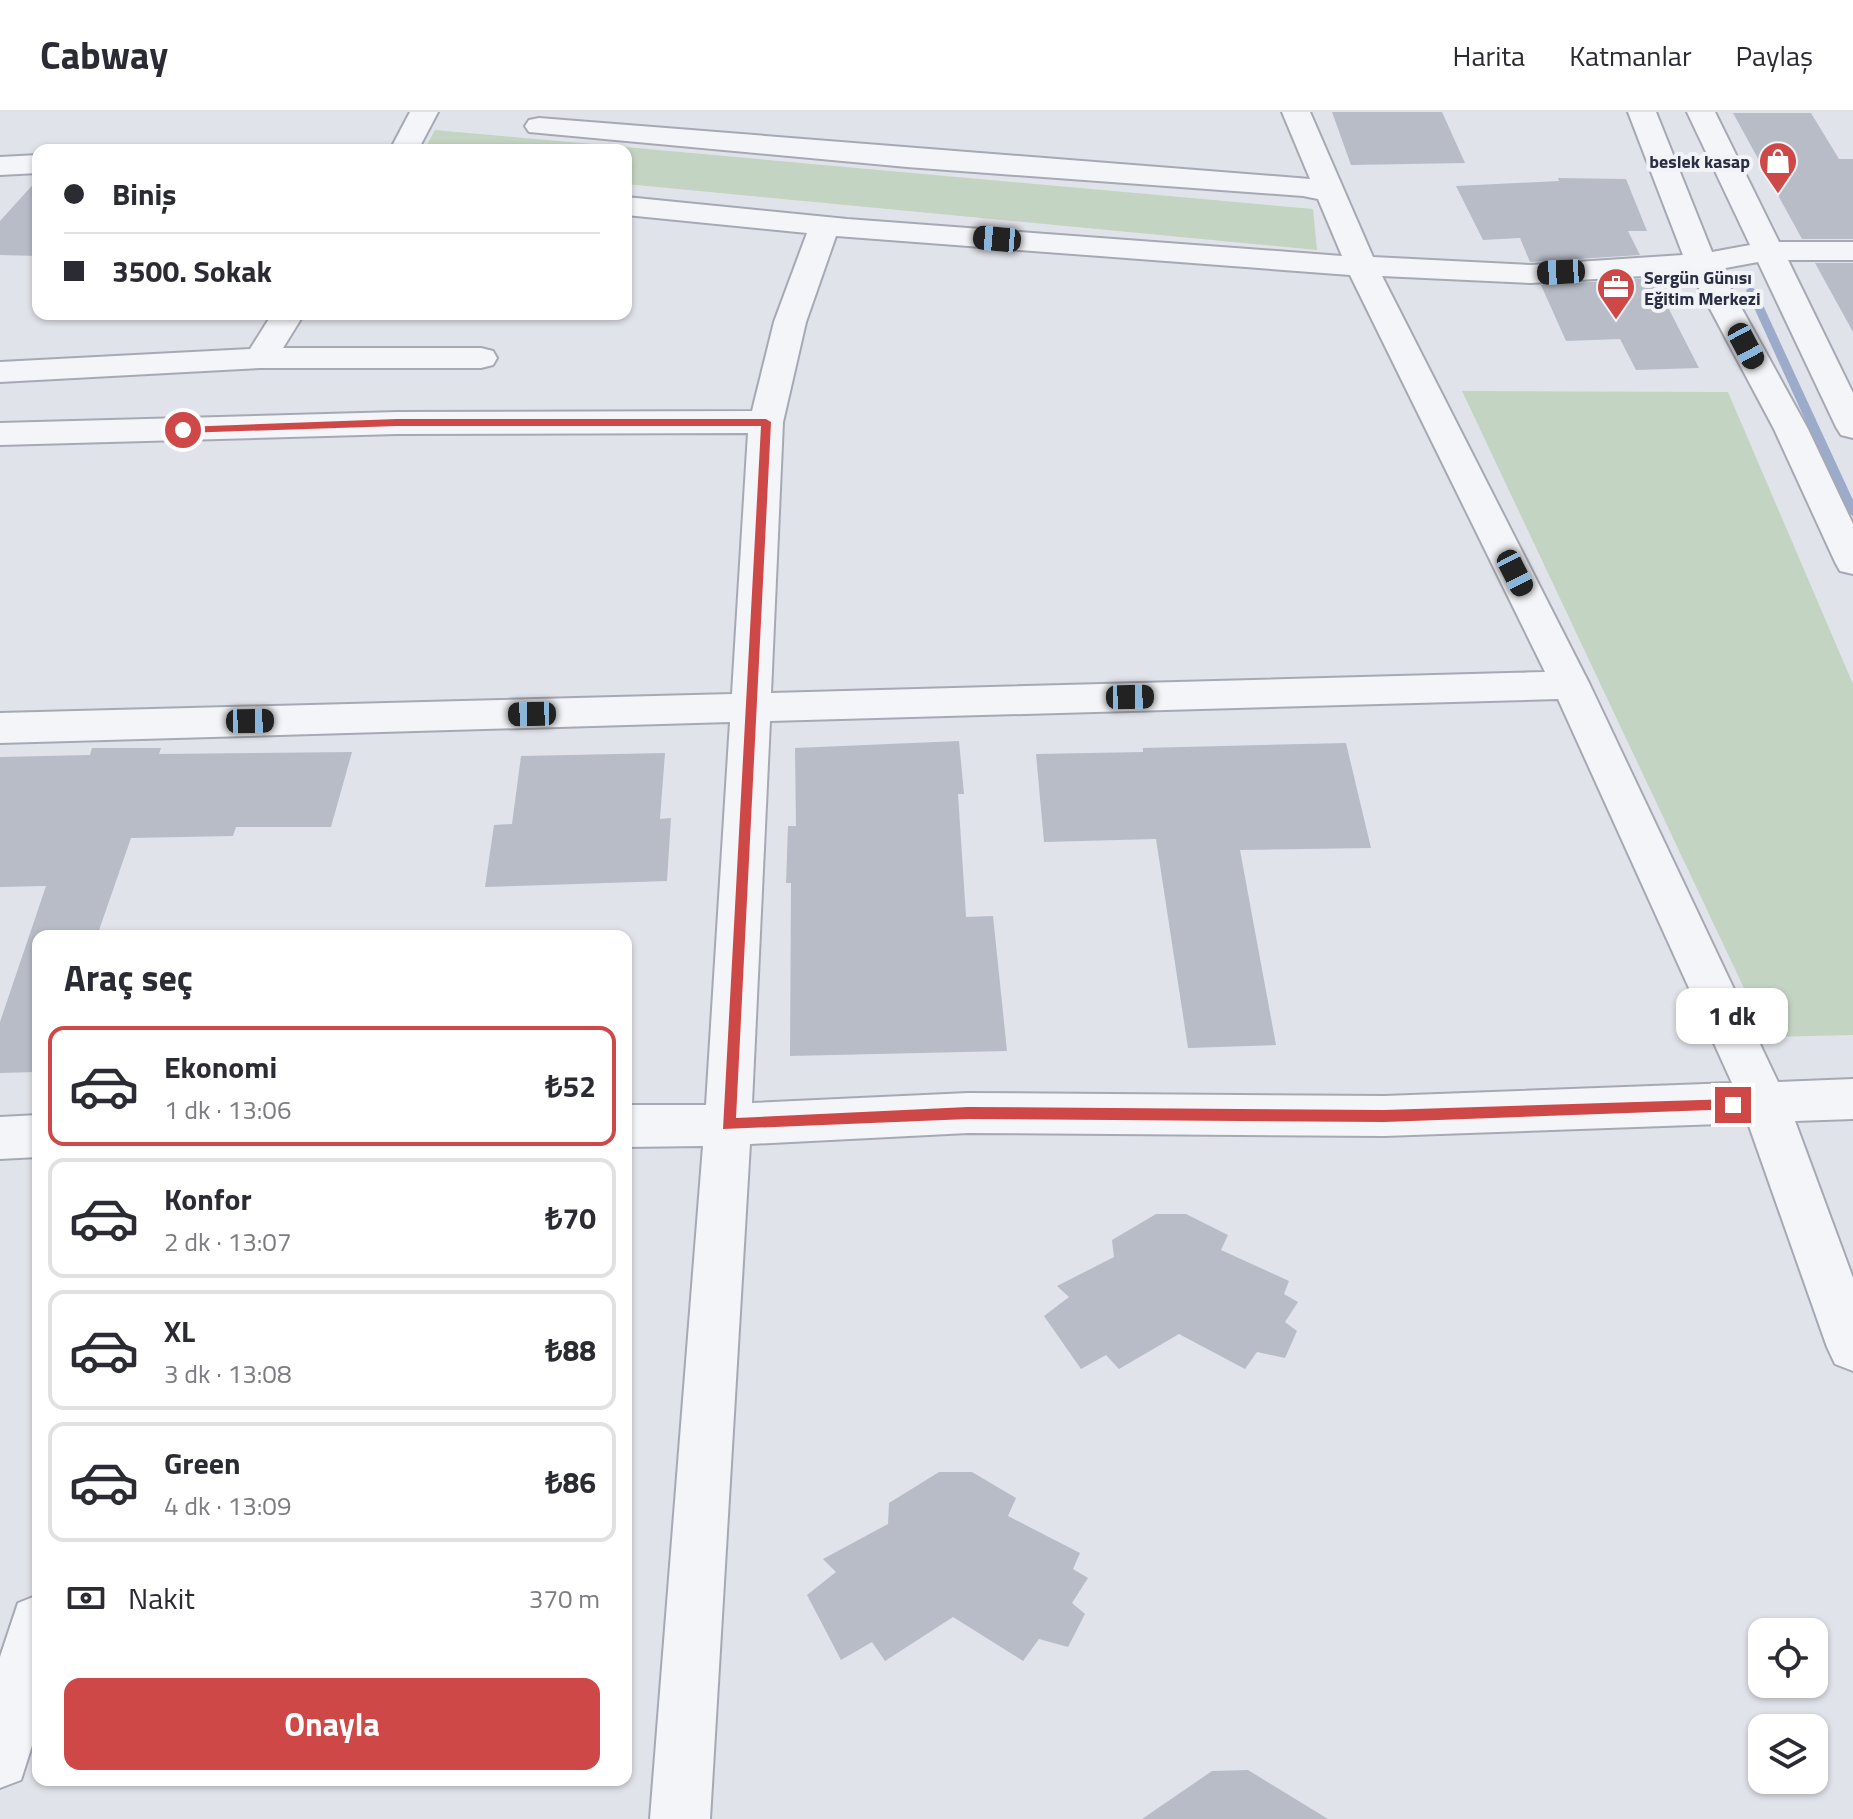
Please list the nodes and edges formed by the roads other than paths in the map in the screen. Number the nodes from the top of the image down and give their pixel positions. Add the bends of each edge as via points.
1 (424, 112) edge
2 (1296, 112) edge
3 (1642, 112) edge
4 (1701, 112) edge
5 (539, 126) dead end
6 (407, 144) edge
7 (32, 164) edge
8 (0, 166) edge
9 (1330, 192) junction
10 (632, 207) edge
11 (825, 225) junction
12 (1768, 251) junction
13 (1853, 251) edge
14 (1701, 263) junction
15 (1361, 265) junction
16 (284, 320) edge
17 (260, 358) junction
18 (481, 358) dead end
19 (0, 372) edge
20 (766, 422) junction
21 (1853, 427) edge
22 (0, 434) edge
23 (1853, 562) edge
24 (1571, 685) junction
25 (751, 708) junction
26 (0, 728) edge
27 (1853, 1099) edge
28 (1765, 1104) junction
29 (728, 1125) junction
30 (632, 1126) edge
31 (32, 1136) edge
32 (0, 1138) edge
33 (1853, 1347) edge
34 (32, 1644) edge
35 (0, 1759) edge
36 (680, 1819) edge

1 - 6 street
2 - 9 street
3 - 14 street
4 - 12 street
5 - 9 street
7 - 8 street
9 - 15 street
10 - 11 street
11 - 15 street
11 - 20 street via 790,322
12 - 13 street
12 - 14 street
12 - 21 street
14 - 15 street via 1531,274
14 - 23 street via 1791,429
15 - 24 street
16 - 17 street
17 - 18 street
17 - 19 street
20 - 22 street via 397,423
20 - 25 street
24 - 25 street
24 - 28 street
25 - 26 street
25 - 29 street
27 - 28 street
28 - 29 street via 1384,1116 968,1113
28 - 33 street
29 - 30 street
29 - 36 street
31 - 32 street
34 - 35 street

